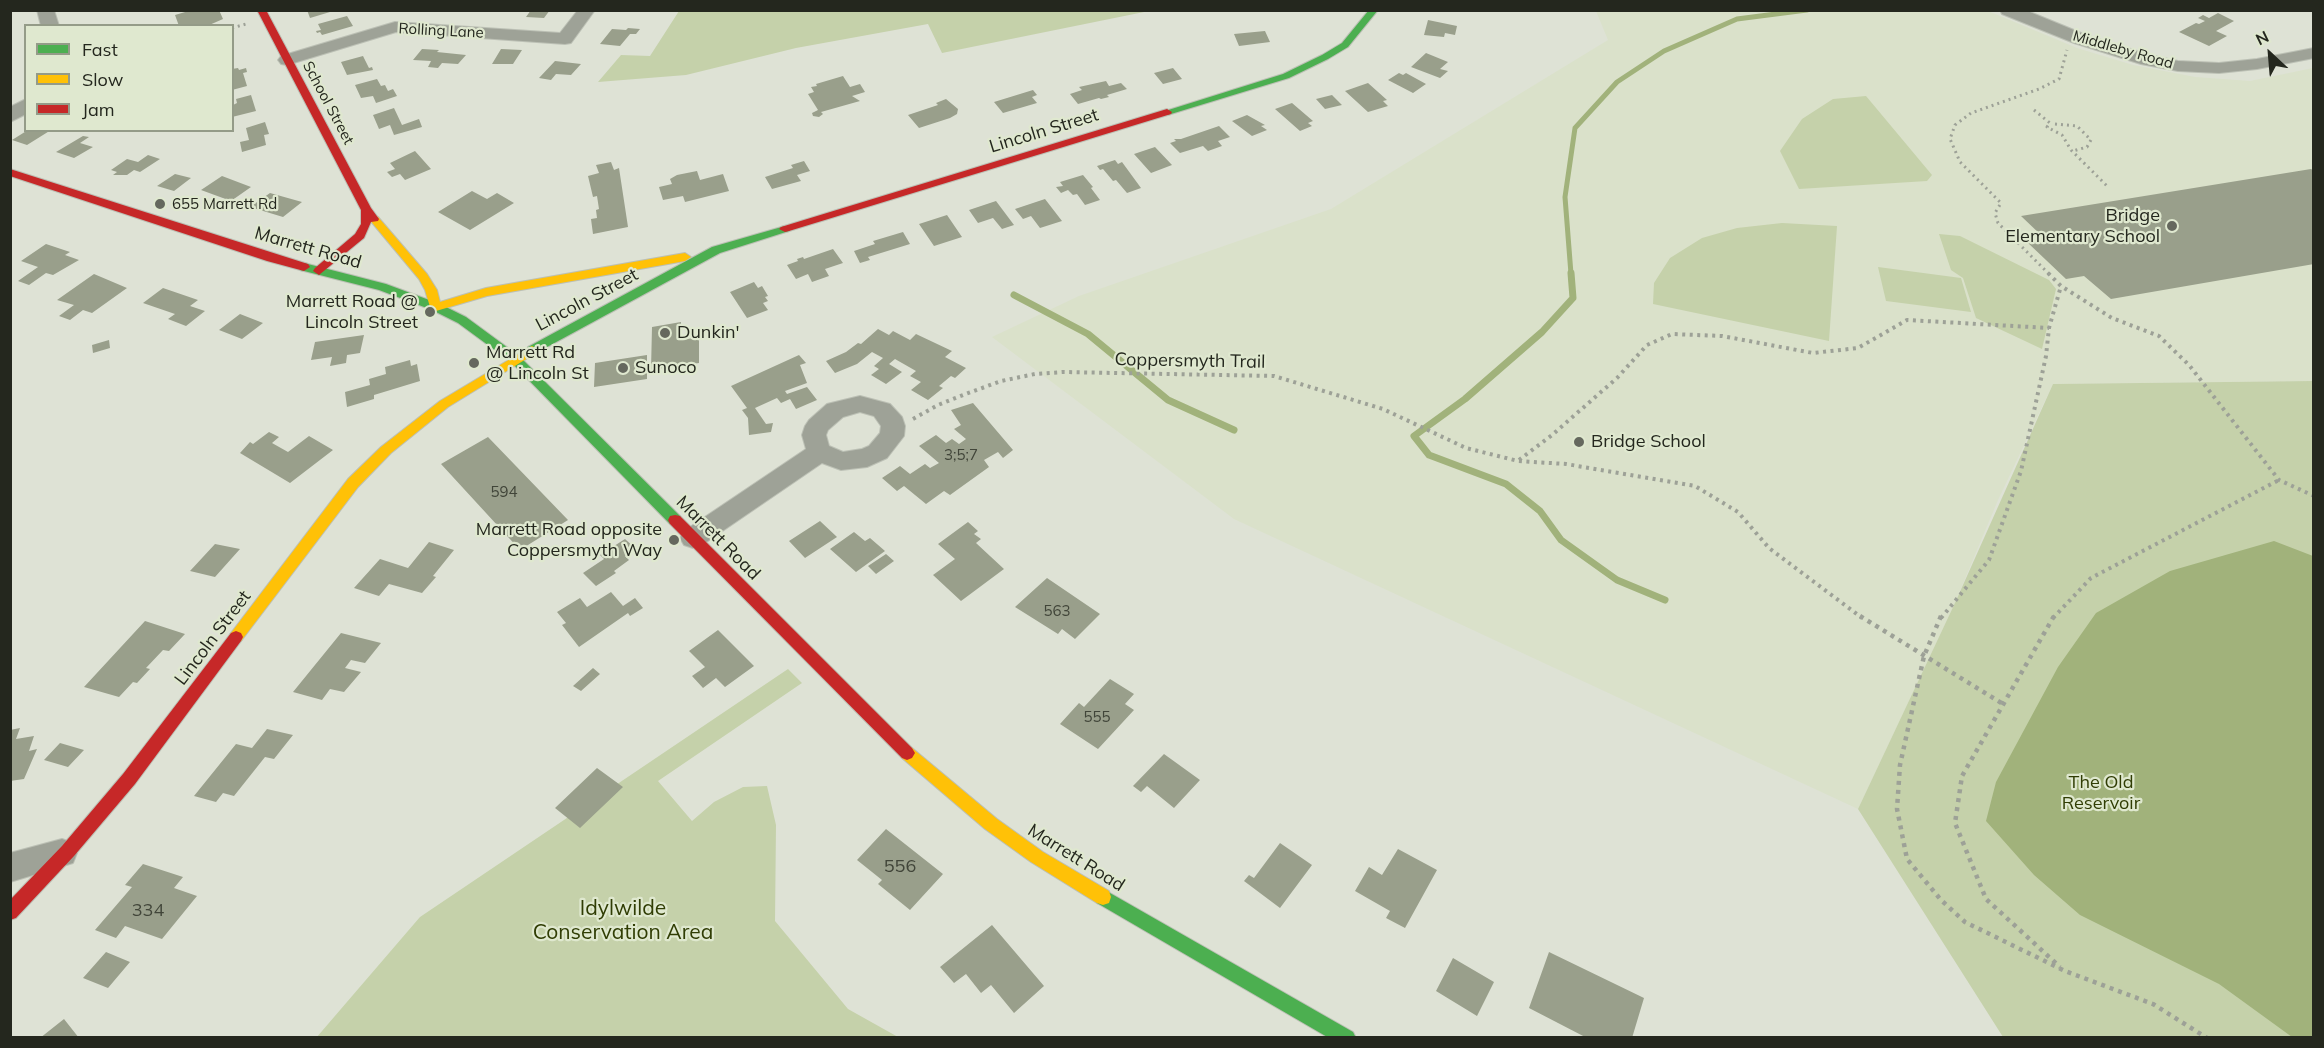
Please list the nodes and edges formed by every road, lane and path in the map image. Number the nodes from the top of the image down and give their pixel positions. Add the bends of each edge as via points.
1 (261, 10) edge
2 (409, 10) edge
3 (586, 10) edge
4 (1374, 10) edge
5 (2008, 10) edge
6 (395, 27) junction
7 (2069, 44) dead end
8 (2313, 53) edge
9 (287, 60) junction
10 (24, 106) edge
11 (2034, 110) dead end
12 (10, 116) edge
13 (2050, 123) junction
14 (2055, 124) junction
15 (2059, 133) junction
16 (2072, 151) junction
17 (10, 172) edge
18 (2107, 186) dead end
19 (366, 210) junction
20 (381, 229) junction
21 (376, 244) dead end
22 (716, 250) junction
23 (357, 266) dead end
24 (319, 271) junction
25 (345, 278) junction
26 (2061, 286) junction
27 (436, 307) junction
28 (2049, 328) junction
29 (515, 359) junction
30 (893, 426) junction
31 (820, 452) junction
32 (1518, 461) junction
33 (2279, 480) junction
34 (2313, 496) edge
35 (693, 538) junction
36 (1924, 656) junction
37 (2003, 704) junction
38 (68, 851) junction
39 (10, 868) edge
40 (10, 912) edge
41 (2065, 971) junction
42 (1347, 1038) edge
43 (2206, 1038) edge

1 - 9 street, School Street
2 - 6 street
3 - 6 street, Rolling Lane via 565,39
4 - 22 street, Lincoln Street via 1345,45 1286,76
5 - 8 street, Middleby Road via 2080,39 2178,66 2229,68
6 - 9 street, Rolling Lane
7 - 26 path via 2059,79 1971,113 1955,125 1950,139 1959,162 2001,203 1995,213 1998,224
9 - 19 street, School Street
10 - 12 street
11 - 13 path
13 - 14 path
13 - 15 path via 2049,129
14 - 15 path via 2061,129
14 - 16 path via 2077,126 2091,140 2087,147
15 - 16 path
16 - 18 path
17 - 24 street, Marrett Road
19 - 20 street, School Street
19 - 24 street via 366,224 360,236
20 - 21 street
20 - 27 street, School Street via 423,277
22 - 27 street via 486,292
22 - 29 street, Lincoln Street
23 - 25 street
24 - 25 street, Marrett Road
25 - 27 street, Marrett Road
26 - 28 path
26 - 33 path via 2112,318 2159,336 2189,365
27 - 29 street, Marrett Road via 462,320
28 - 32 path via 1906,320 1858,348 1813,352 1722,336 1672,334 1647,345 1617,378
28 - 36 path via 2021,471 1989,560 1942,615
29 - 35 street, Marrett Road
29 - 38 street, Lincoln Street via 437,410 386,450 353,483 179,715
30 - 31 street via 887,444 867,458 841,461
30 - 31 street via 890,417 872,406 860,404 835,410 817,426 815,444
30 - 32 path, Coppersmyth Trail via 1001,381 1035,375 1063,372 1274,376 1383,409 1466,448
31 - 35 street
32 - 36 path, Coppersmyth Trail via 1566,464 1695,486 1738,512 1769,549 1822,589 1874,627
33 - 34 path
33 - 37 path via 2091,579 2055,615
35 - 42 street, Marrett Road via 907,753 990,824 1141,921
36 - 37 path, Coppersmyth Trail
36 - 41 path via 1900,765 1897,809 1907,859 1965,922
37 - 41 path via 1962,776 1955,823 1986,899
38 - 39 street
38 - 40 street, Lincoln Street
41 - 43 path via 2153,1004

